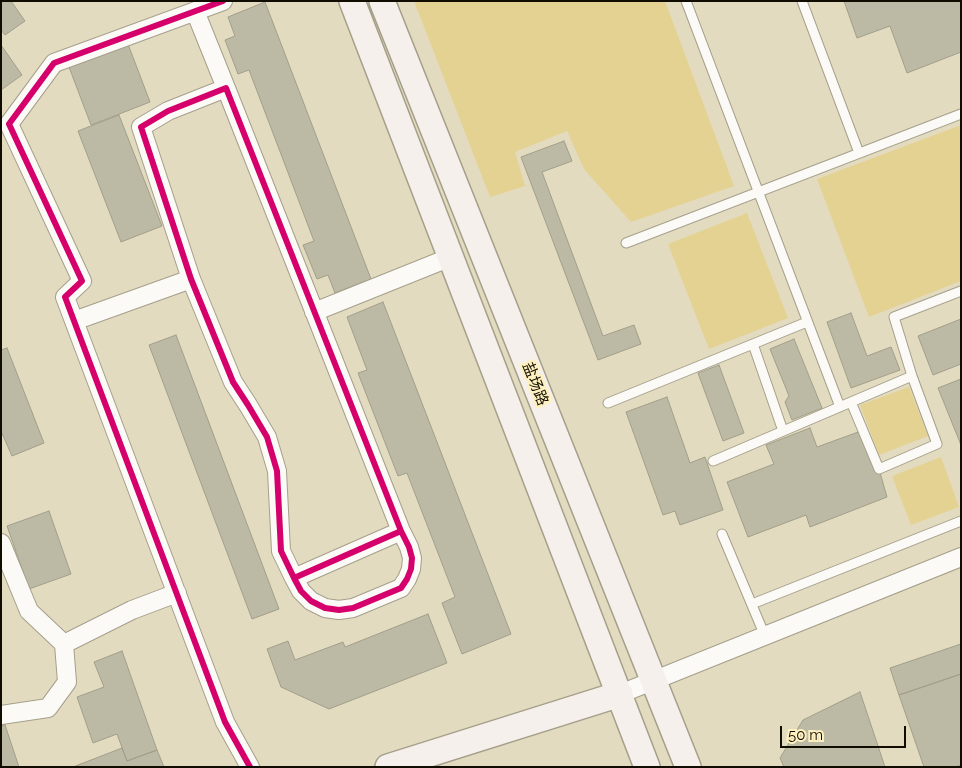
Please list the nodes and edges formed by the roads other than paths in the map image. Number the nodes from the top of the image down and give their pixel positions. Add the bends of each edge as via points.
1 (222, 1) edge
2 (352, 1) edge
3 (382, 1) edge
4 (686, 1) edge
5 (802, 1) edge
6 (195, 11) junction
7 (226, 88) junction
8 (961, 114) edge
9 (859, 153) junction
10 (757, 192) junction
11 (626, 243) dead end
12 (451, 257) junction
13 (191, 279) junction
14 (961, 291) edge
15 (314, 312) junction
16 (74, 321) junction
17 (807, 322) junction
18 (753, 344) junction
19 (912, 376) junction
20 (851, 402) junction
21 (608, 403) dead end
22 (840, 407) junction
23 (783, 431) junction
24 (713, 461) dead end
25 (961, 521) edge
26 (401, 532) junction
27 (722, 534) dead end
28 (1, 543) edge
29 (961, 557) edge
30 (294, 578) junction
31 (176, 593) junction
32 (752, 604) junction
33 (765, 636) junction
34 (64, 644) junction
35 (654, 682) junction
36 (620, 694) junction
37 (1, 715) edge
38 (250, 767) edge
39 (388, 767) edge
40 (647, 767) edge
41 (688, 767) edge

1 - 6 street
2 - 12 main road
3 - 35 main road, 盐场路
4 - 10 lane
5 - 9 lane
6 - 7 street
6 - 16 street via 54,63 9,124 82,280 65,297
7 - 13 street via 168,111 141,127
7 - 15 street
8 - 9 lane
9 - 10 lane
10 - 11 lane
10 - 17 lane
12 - 15 street
12 - 36 main road
13 - 16 street
13 - 30 street via 233,382 267,437 277,470 281,551
14 - 19 lane via 894,317
15 - 26 street
16 - 31 street
17 - 18 lane
17 - 22 lane
18 - 21 lane
18 - 23 lane
19 - 20 lane
19 - 20 lane via 937,444 879,469
20 - 22 lane
22 - 23 lane
23 - 24 lane
25 - 32 lane
26 - 30 street
26 - 30 street via 412,558 411,569 401,588 353,608 339,610 325,608 312,601
27 - 32 lane
28 - 34 street via 29,611
29 - 33 street
31 - 34 street via 132,610
31 - 38 street via 226,722
32 - 33 lane
33 - 35 street
34 - 37 street via 67,682 48,708
35 - 36 street
35 - 41 main road, 盐场路
36 - 39 main road
36 - 40 main road

